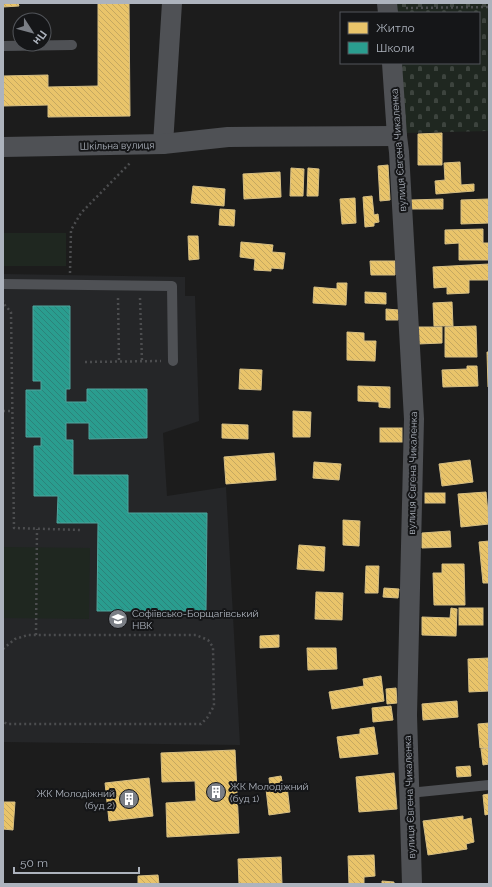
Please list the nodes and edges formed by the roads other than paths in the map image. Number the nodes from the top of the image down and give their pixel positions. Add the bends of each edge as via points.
1 (172, 3) edge
2 (72, 45) dead end
3 (3, 46) edge
4 (392, 64) edge
5 (397, 136) junction
6 (163, 144) junction
7 (3, 147) edge
8 (3, 284) edge
9 (173, 361) road end
10 (489, 785) edge
11 (409, 793) junction
12 (412, 884) edge

1 - 6 street, Шкільна вулиця
2 - 3 lane
4 - 5 street, вулиця Євгена Чикаленка
5 - 6 street via 228,137
5 - 11 street, вулиця Євгена Чикаленка via 414,419 407,715
6 - 7 street, Шкільна вулиця
8 - 9 lane via 172,286
10 - 11 lane
11 - 12 street, вулиця Євгена Чикаленка

